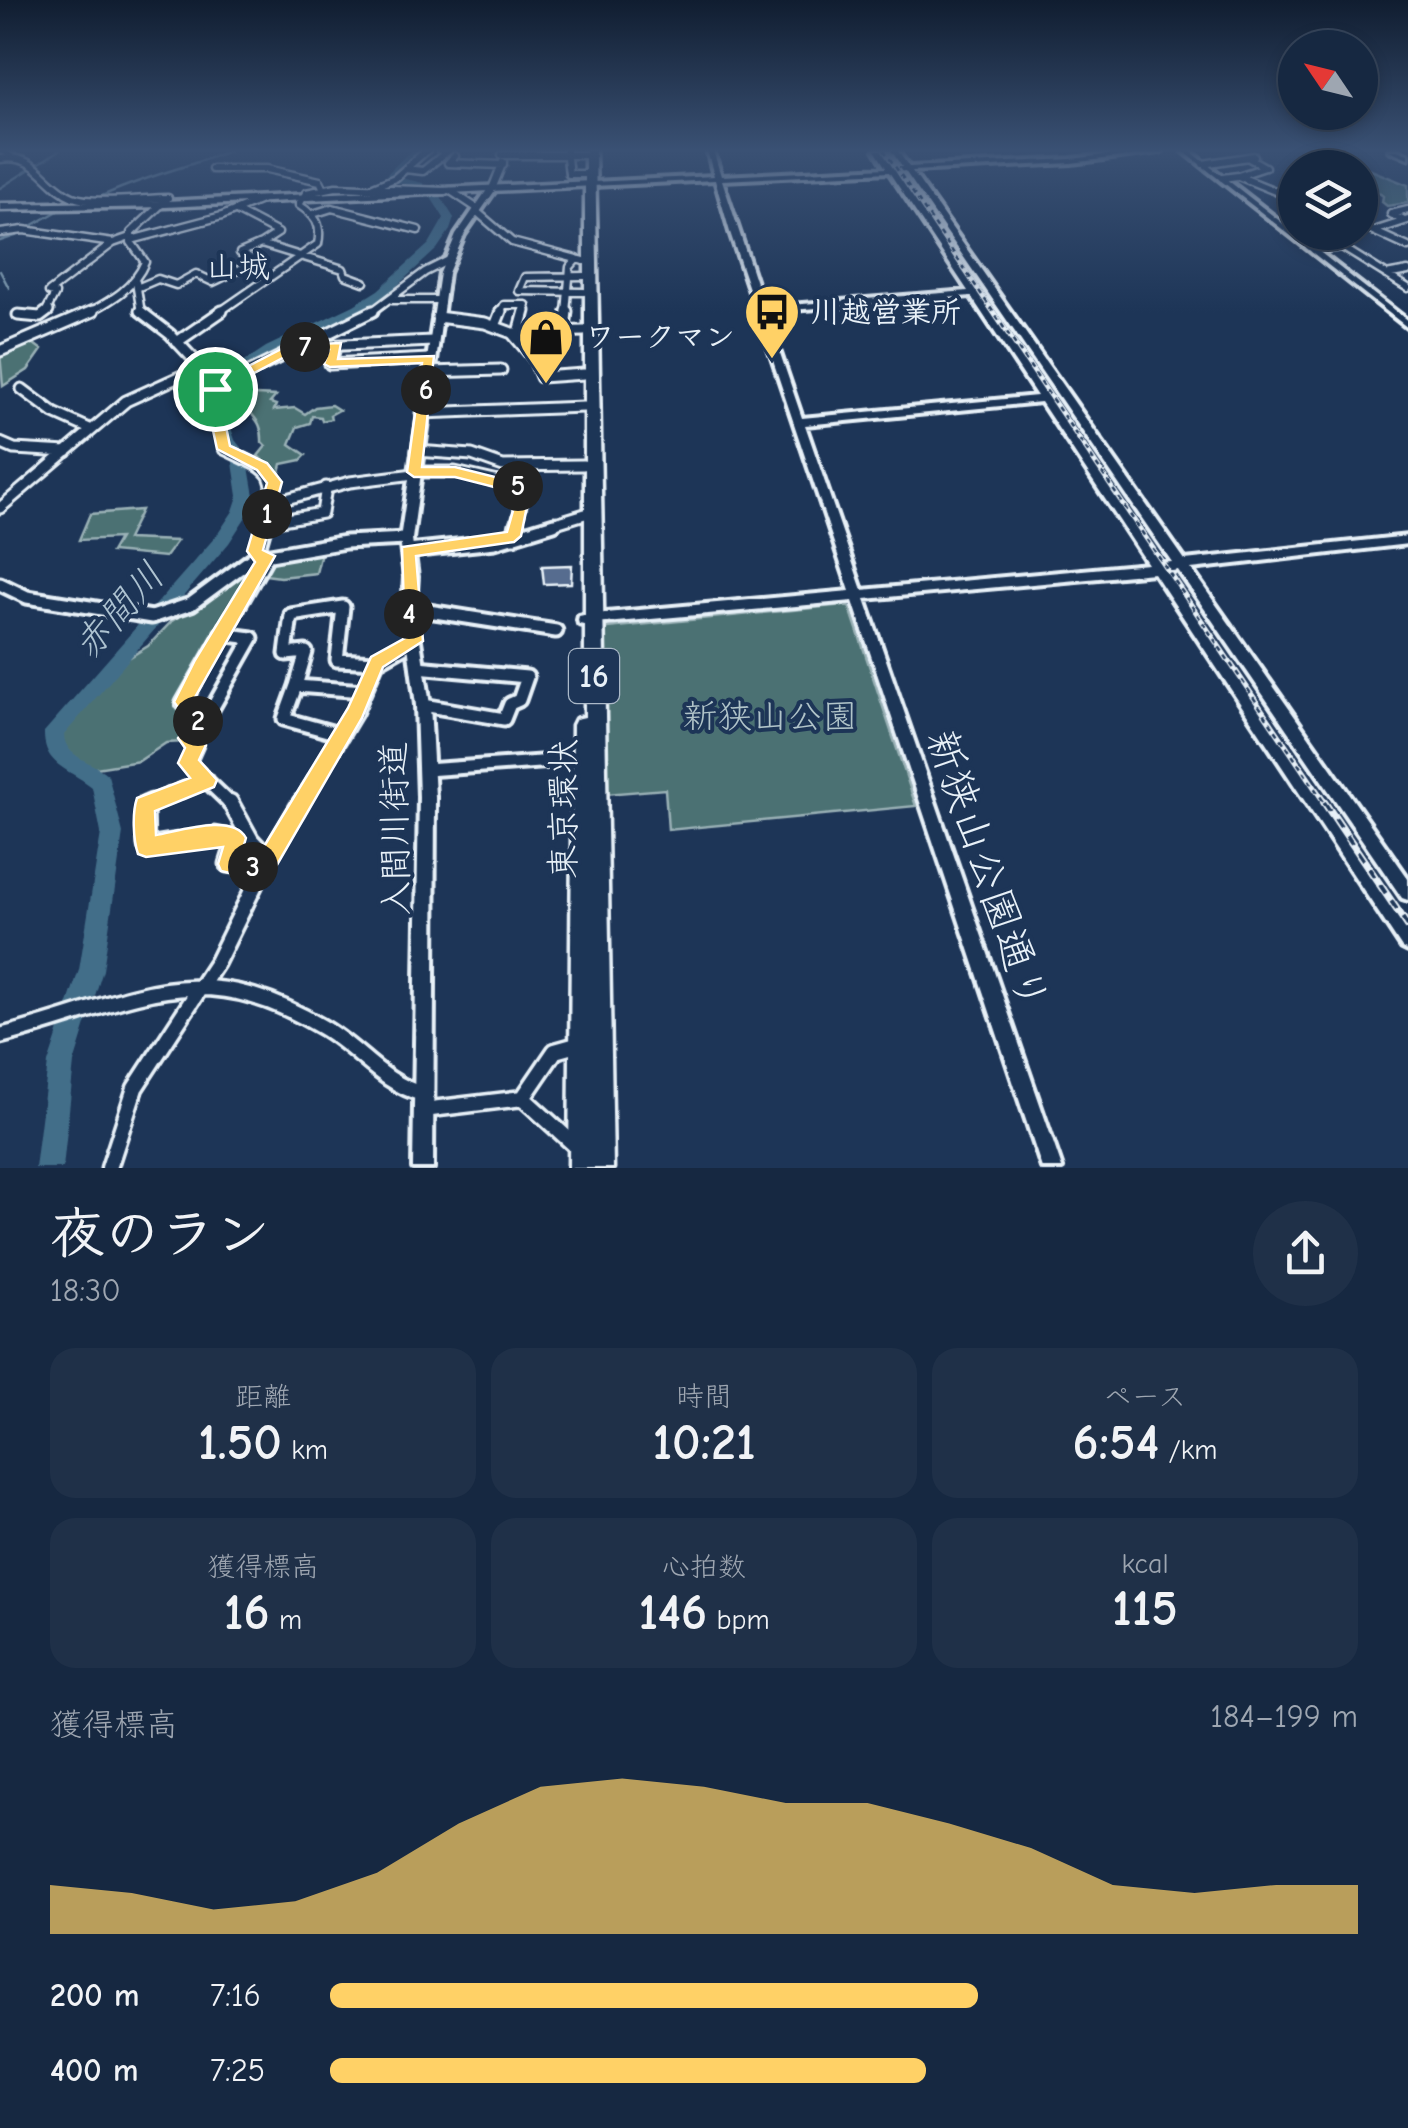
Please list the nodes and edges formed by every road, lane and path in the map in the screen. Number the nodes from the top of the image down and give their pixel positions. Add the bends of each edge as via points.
1 (164, 204) edge
2 (136, 205) edge
3 (257, 205) edge
4 (299, 205) edge
5 (469, 205) edge
6 (481, 205) edge
7 (585, 205) edge
8 (587, 205) edge
9 (725, 205) edge
10 (915, 205) edge
11 (932, 205) edge
12 (1256, 205) edge
13 (0, 207) edge
14 (477, 210) junction
15 (1408, 210) edge
16 (238, 212) junction
17 (313, 214) junction
18 (1406, 220) edge
19 (1278, 222) edge
20 (418, 230) dead end
21 (1378, 230) edge
22 (0, 233) edge
23 (1378, 233) edge
24 (131, 239) junction
25 (113, 242) junction
26 (260, 244) junction
27 (1408, 247) edge
28 (1314, 250) edge
29 (1347, 250) edge
30 (302, 259) junction
31 (447, 261) junction
32 (1408, 271) edge
33 (1386, 275) junction
34 (578, 276) junction
35 (364, 282) dead end
36 (137, 284) junction
37 (1408, 288) edge
38 (974, 293) junction
39 (391, 300) junction
40 (439, 300) junction
41 (50, 310) junction
42 (761, 310) junction
43 (18, 315) dead end
44 (437, 317) junction
45 (73, 318) junction
46 (1408, 325) edge
47 (495, 326) junction
48 (574, 331) junction
49 (516, 333) junction
50 (433, 341) junction
51 (177, 342) junction
52 (336, 346) junction
53 (294, 348) junction
54 (0, 351) edge
55 (429, 365) junction
56 (199, 368) junction
57 (500, 370) dead end
58 (584, 374) junction
59 (221, 381) junction
60 (22, 389) dead end
61 (1044, 399) junction
62 (584, 407) junction
63 (422, 413) junction
64 (799, 422) junction
65 (92, 430) junction
66 (0, 443) edge
67 (67, 452) junction
68 (417, 452) junction
69 (583, 465) junction
70 (414, 473) junction
71 (326, 488) junction
72 (271, 503) junction
73 (0, 508) edge
74 (585, 514) junction
75 (264, 523) junction
76 (514, 536) junction
77 (1408, 540) edge
78 (407, 545) junction
79 (262, 556) junction
80 (1180, 565) junction
81 (1157, 568) junction
82 (0, 584) edge
83 (858, 594) junction
84 (409, 608) junction
85 (589, 620) junction
86 (556, 631) dead end
87 (221, 634) junction
88 (414, 641) junction
89 (377, 662) junction
90 (417, 667) junction
91 (296, 686) junction
92 (364, 691) junction
93 (423, 705) junction
94 (202, 725) junction
95 (342, 734) junction
96 (582, 759) junction
97 (426, 770) junction
98 (207, 780) junction
99 (265, 864) junction
100 (1408, 892) edge
101 (1408, 942) edge
102 (203, 985) junction
103 (0, 1036) edge
104 (583, 1043) junction
105 (523, 1098) junction
106 (423, 1102) junction
107 (583, 1160) edge
108 (109, 1168) edge
109 (422, 1168) edge
110 (599, 1168) edge
111 (1052, 1168) edge

1 - 24 street
2 - 13 main road
3 - 16 street
4 - 17 street
5 - 14 street
6 - 14 street, 入間川街道
7 - 34 highway, 東京環状 / 16
8 - 85 highway, 東京環状 / 16
9 - 42 street, 新狭山公園通り
10 - 38 street
11 - 80 street
12 - 19 street
14 - 31 street, 入間川街道
14 - 34 street via 512,242
15 - 18 street via 1390,214
16 - 24 street
16 - 26 street via 278,233
17 - 20 street via 332,208
17 - 30 street via 322,236
18 - 21 street
22 - 25 street
23 - 27 street
24 - 25 street
24 - 36 street via 145,262
25 - 41 street via 49,292 55,294
26 - 30 street
26 - 36 street via 240,254 257,260 214,282 196,274 176,285 158,278
28 - 46 street
29 - 33 street
30 - 35 street
30 - 51 street
31 - 39 street
31 - 40 street, 入間川街道
32 - 33 street
33 - 37 street
34 - 34 street via 518,292 525,276
34 - 48 highway, 東京環状 / 16
36 - 45 street
36 - 51 street via 138,310
38 - 42 street
38 - 61 street
39 - 40 street
39 - 53 street
40 - 44 street, 入間川街道
41 - 43 street via 38,318
41 - 45 street
42 - 64 street, 新狭山公園通り
44 - 47 street
44 - 50 street, 入間川街道
45 - 54 street
47 - 49 street
47 - 49 street via 504,306 526,305
48 - 49 street
48 - 58 highway, 東京環状 / 16
49 - 58 street via 541,377
50 - 52 street
50 - 55 street, 入間川街道
51 - 56 street
52 - 53 street
52 - 55 street via 330,364
53 - 59 street
55 - 57 street
55 - 63 street, 入間川街道
56 - 59 street
56 - 65 street via 134,396
58 - 62 highway, 東京環状 / 16
59 - 72 street via 213,398 220,443 271,475
60 - 65 street via 34,403
61 - 64 street
61 - 81 street
62 - 63 street
62 - 69 highway, 東京環状 / 16
63 - 68 street, 入間川街道
64 - 83 street, 新狭山公園通り
65 - 67 street
66 - 67 street
67 - 73 street
68 - 69 street via 457,452 502,466
68 - 70 street, 入間川街道
69 - 74 highway, 東京環状 / 16
70 - 71 street
70 - 76 street via 455,472 524,488
70 - 78 street, 入間川街道
71 - 72 street
71 - 75 street via 322,513
72 - 75 street
74 - 76 street
74 - 85 highway, 東京環状 / 16
75 - 79 street
76 - 78 street
77 - 80 street
78 - 79 street via 345,542
78 - 84 street, 入間川街道
79 - 82 street via 191,604 152,617 45,601
79 - 87 street
80 - 81 street
80 - 100 street
81 - 83 street
81 - 101 street
83 - 85 street
83 - 111 street, 新狭山公園通り
84 - 86 street
84 - 88 street, 入間川街道
85 - 96 highway, 東京環状 / 16
85 - 110 highway, 東京環状 / 16
87 - 94 street via 183,702
87 - 94 street via 252,638
88 - 89 street
88 - 90 street, 入間川街道
89 - 91 street via 338,660 342,607 291,615 286,654 306,652
89 - 92 street
90 - 93 street, 入間川街道
90 - 93 street via 528,677 504,719
91 - 92 street
91 - 95 street via 284,720
92 - 95 street
93 - 97 street, 入間川街道
94 - 98 street via 188,738 196,745 188,763
95 - 99 street
96 - 97 street
96 - 104 highway, 東京環状 / 16
97 - 106 street, 入間川街道
98 - 99 street via 232,804
98 - 99 street via 144,805 146,846 236,838 228,864
99 - 102 street
102 - 103 street via 139,994
102 - 106 street via 319,1024 378,1075
102 - 108 street via 135,1088
104 - 105 street via 555,1051
104 - 107 highway, 東京環状 / 16
105 - 106 street
105 - 107 street
106 - 109 street, 入間川街道

